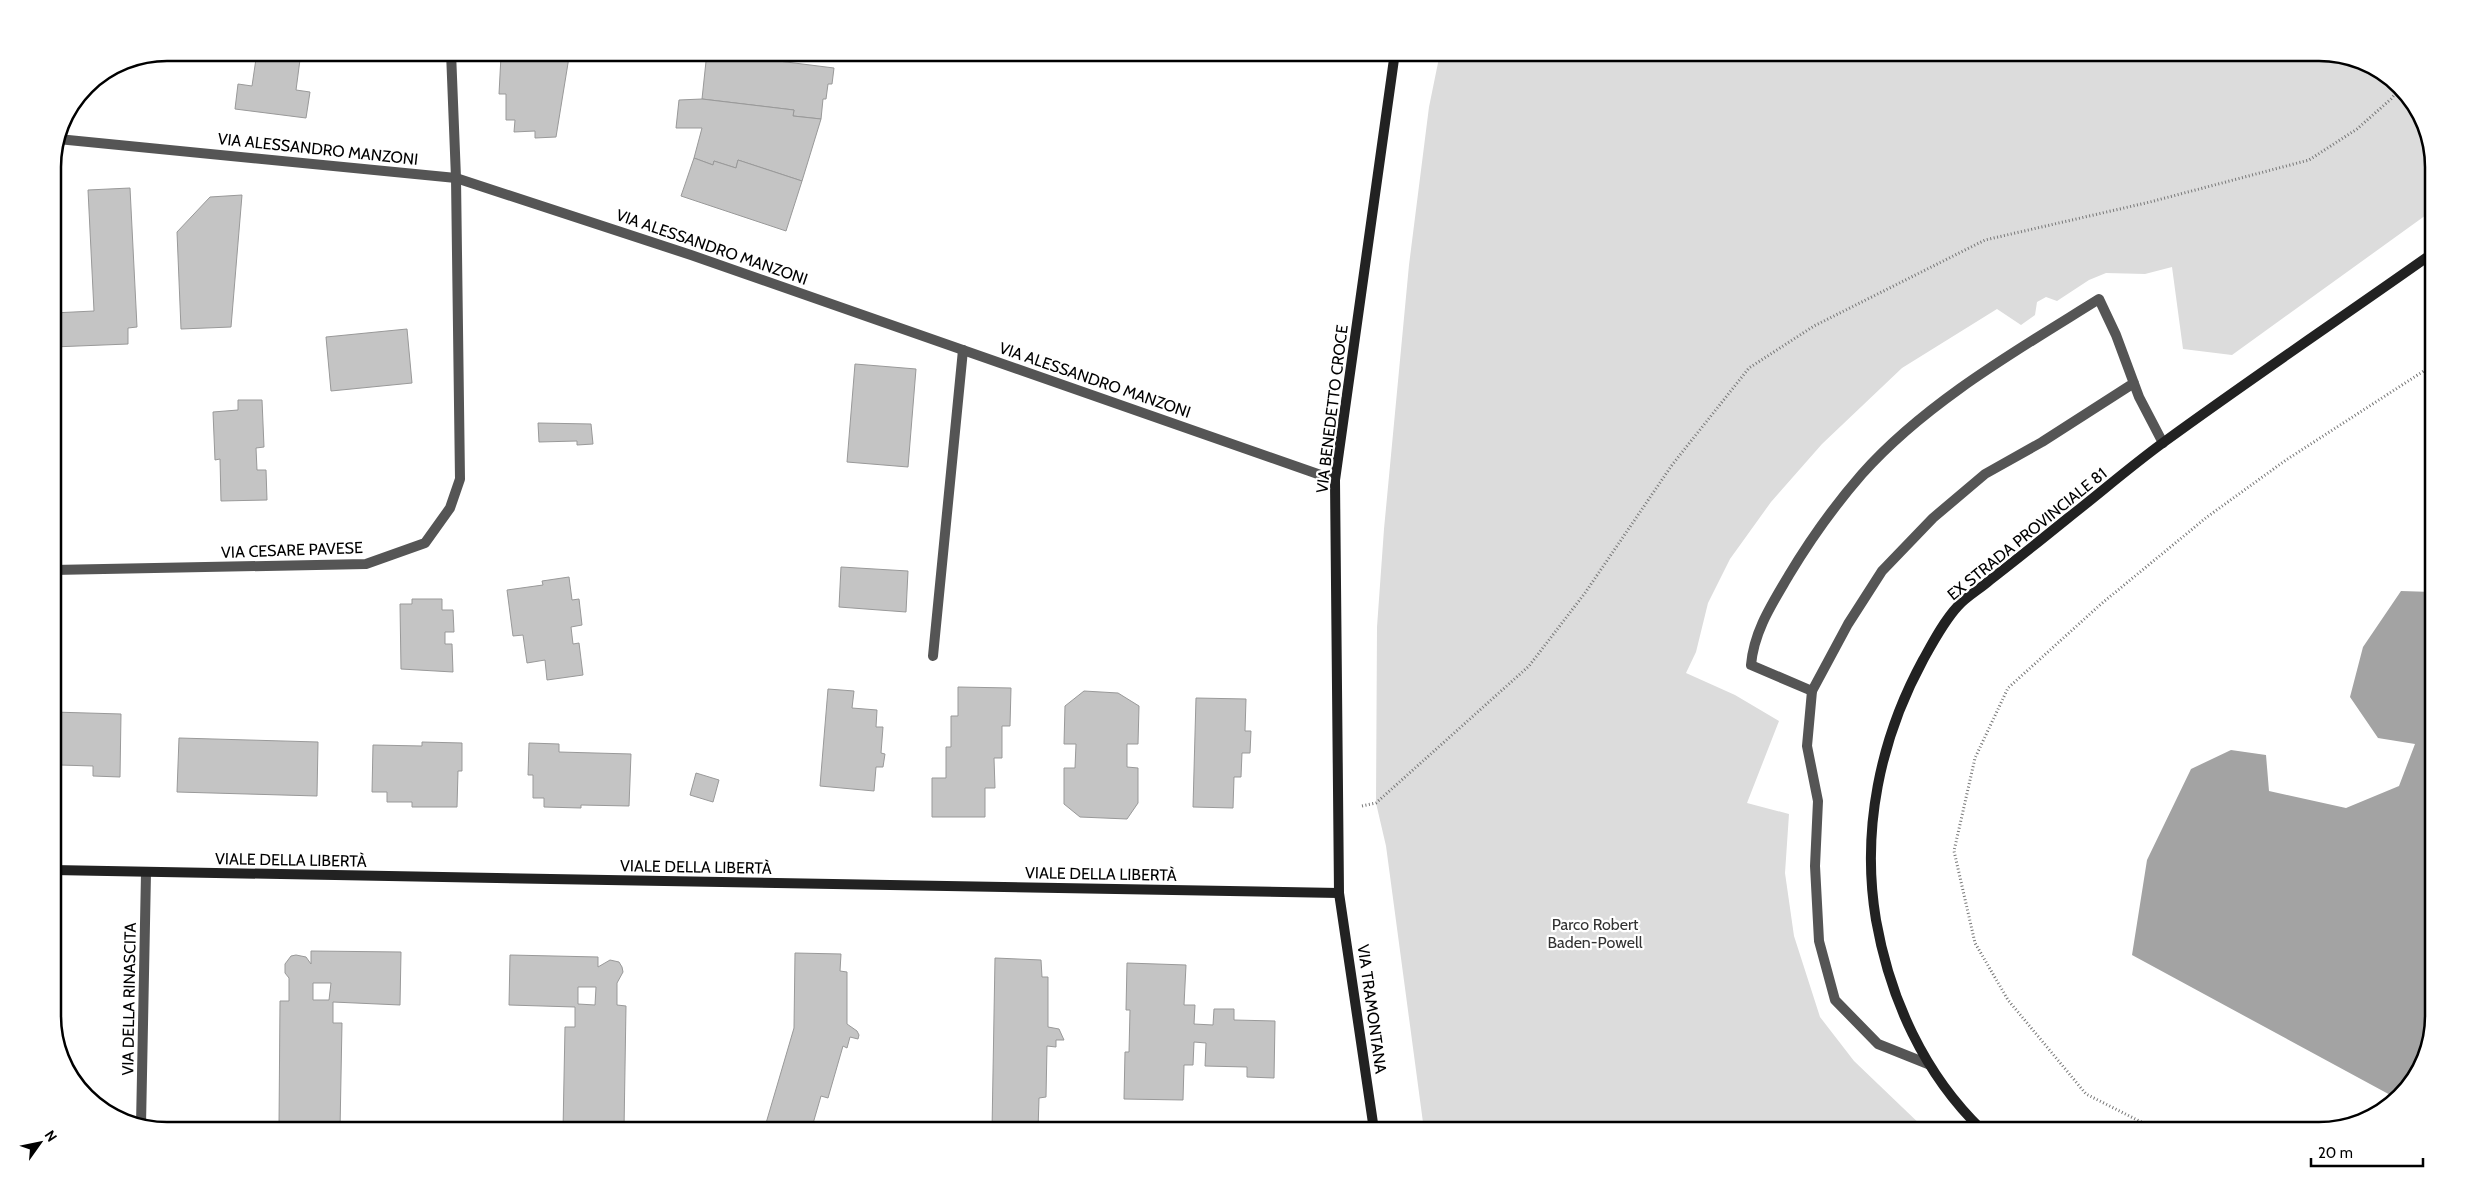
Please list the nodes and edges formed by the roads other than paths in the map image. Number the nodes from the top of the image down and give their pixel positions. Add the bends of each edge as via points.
1 (451, 61) edge
2 (1394, 61) edge
3 (65, 140) edge
4 (456, 178) junction
5 (2425, 259) edge
6 (963, 350) junction
7 (2134, 383) junction
8 (2163, 442) junction
9 (1335, 480) junction
10 (61, 570) edge
11 (933, 656) dead end
12 (1812, 691) junction
13 (61, 870) edge
14 (146, 873) junction
15 (1340, 893) junction
16 (1928, 1064) junction
17 (141, 1118) edge
18 (1373, 1122) edge
19 (1974, 1122) edge

1 - 4 street, VIA CESARE PAVESE
2 - 9 street, VIA BENEDETTO CROCE
3 - 4 street, VIA ALESSANDRO MANZONI
4 - 6 street, VIA ALESSANDRO MANZONI via 691,254
4 - 10 street, VIA CESARE PAVESE via 460,478 450,508 425,543 366,564
5 - 8 street, EX STRADA PROVINCIALE 81
6 - 9 street, VIA ALESSANDRO MANZONI
6 - 11 street
7 - 8 street
7 - 12 street via 1986,474 1933,518 1882,571 1848,624
7 - 12 street via 2099,299 1954,394 1896,442 1863,474 1802,552 1767,612 1753,648 1751,665
8 - 16 street, EX STRADA PROVINCIALE 81 via 1958,606 1908,687 1890,732 1878,778 1872,826 1870,867 1874,908 1881,949 1893,989
9 - 15 street, VIA BENEDETTO CROCE
12 - 16 street via 1807,746 1818,801 1815,866 1819,941 1836,1000 1878,1044
13 - 14 street, VIALE DELLA LIBERTÀ
14 - 15 street, VIALE DELLA LIBERTÀ
14 - 17 street, VIA DELLA RINASCITA
15 - 18 street, VIA TRAMONTANA
16 - 19 street, EX STRADA PROVINCIALE 81

